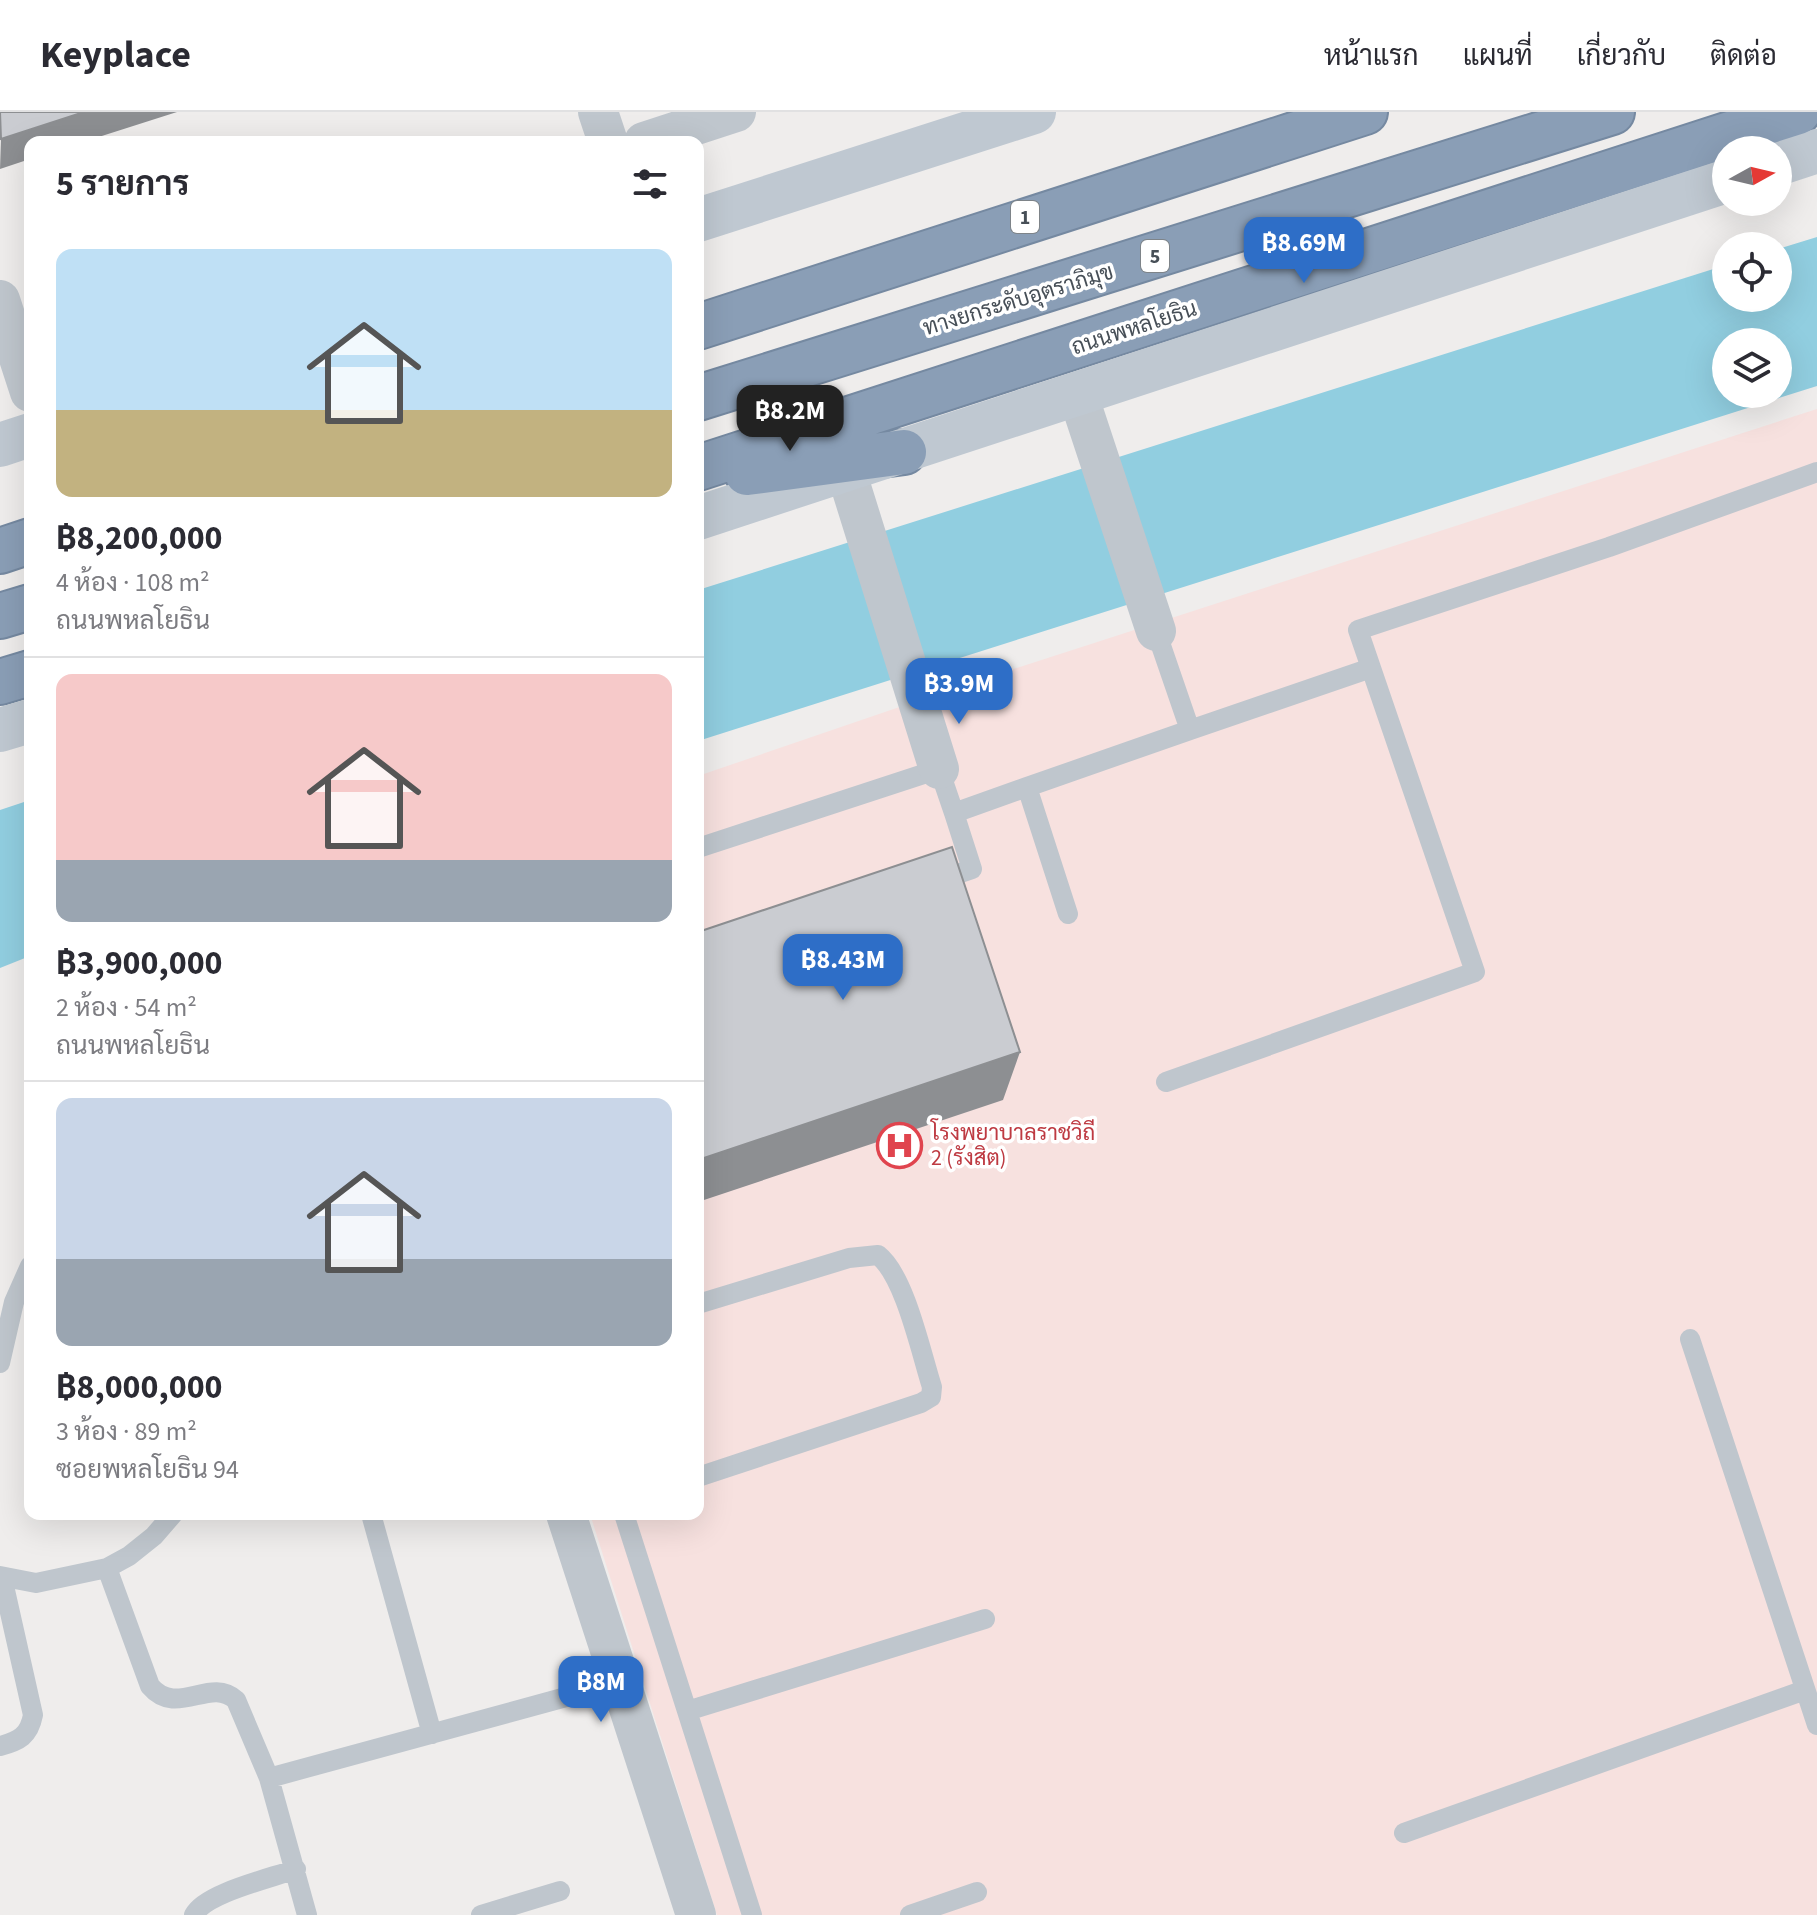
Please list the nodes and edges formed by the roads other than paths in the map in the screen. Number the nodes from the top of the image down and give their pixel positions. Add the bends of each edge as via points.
1 (598, 112) edge
2 (736, 112) edge
3 (1034, 112) edge
4 (1351, 112) edge
5 (1365, 112) edge
6 (1612, 112) edge
7 (1798, 112) edge
8 (606, 136) edge
9 (662, 136) edge
10 (1817, 151) edge
11 (1792, 159) edge
12 (1712, 186) edge
13 (704, 218) edge
14 (0, 300) edge
15 (704, 322) edge
16 (704, 322) edge
17 (15, 348) edge
18 (24, 374) edge
19 (704, 396) edge
20 (1084, 410) junction
21 (24, 437) edge
22 (0, 445) edge
23 (904, 452) junction
24 (704, 466) edge
25 (1817, 472) edge
26 (704, 479) edge
27 (850, 484) junction
28 (704, 517) edge
29 (24, 540) edge
30 (0, 548) edge
31 (24, 609) edge
32 (0, 616) edge
33 (1156, 631) joint
34 (1371, 668) junction
35 (24, 675) edge
36 (0, 682) edge
37 (24, 723) edge
38 (0, 730) edge
39 (1190, 730) junction
40 (939, 769) junction
41 (1027, 787) junction
42 (954, 813) junction
43 (704, 846) edge
44 (914, 889) edge
45 (1068, 914) dead end
46 (1166, 1082) dead end
47 (24, 1280) edge
48 (704, 1302) edge
49 (1690, 1339) dead end
50 (0, 1363) edge
51 (704, 1475) edge
52 (168, 1520) edge
53 (373, 1520) edge
54 (568, 1520) edge
55 (626, 1520) edge
56 (107, 1568) junction
57 (1, 1576) edge
58 (985, 1619) dead end
59 (621, 1682) junction
60 (1805, 1690) junction
61 (687, 1711) junction
62 (1817, 1725) edge
63 (432, 1734) junction
64 (0, 1746) edge
65 (269, 1778) junction
66 (1404, 1833) dead end
67 (296, 1869) junction
68 (560, 1891) dead end
69 (977, 1892) dead end
70 (194, 1915) edge
71 (307, 1915) edge
72 (481, 1915) edge
73 (696, 1915) edge
74 (752, 1915) edge
75 (910, 1915) edge

1 - 8 street
2 - 9 street
3 - 13 main road
4 - 15 highway, 1
5 - 16 highway
6 - 19 highway, ทางยกระดับอุตราภิมุข / 5
7 - 24 highway, ถนนพหลโยธิน
10 - 11 main road
12 - 20 main road
14 - 17 street
17 - 18 street
20 - 23 main road
20 - 33 street
21 - 22 main road
23 - 26 highway
23 - 27 main road
25 - 34 lane via 1358,630
27 - 28 main road
27 - 40 street
29 - 30 highway
31 - 32 highway
33 - 39 lane
34 - 39 lane
34 - 46 lane via 1475,972
35 - 36 highway
37 - 38 main road
39 - 41 lane
40 - 42 lane
40 - 43 lane
41 - 42 lane
41 - 45 lane
42 - 44 lane via 972,869
47 - 50 lane
48 - 51 lane via 849,1258 878,1255 890,1264 898,1283 932,1387 931,1397 921,1403
49 - 60 lane
52 - 56 lane via 129,1556
53 - 63 lane
54 - 59 street
55 - 61 lane
56 - 57 lane via 36,1583
56 - 65 lane via 150,1686 169,1700 216,1692 236,1700
57 - 64 lane via 33,1715 31,1728 20,1740
58 - 61 lane
59 - 63 lane
59 - 73 street
60 - 62 lane
60 - 66 lane
61 - 74 lane
63 - 65 lane
65 - 67 lane
67 - 70 lane via 198,1906
67 - 71 lane
68 - 72 lane
69 - 75 lane

